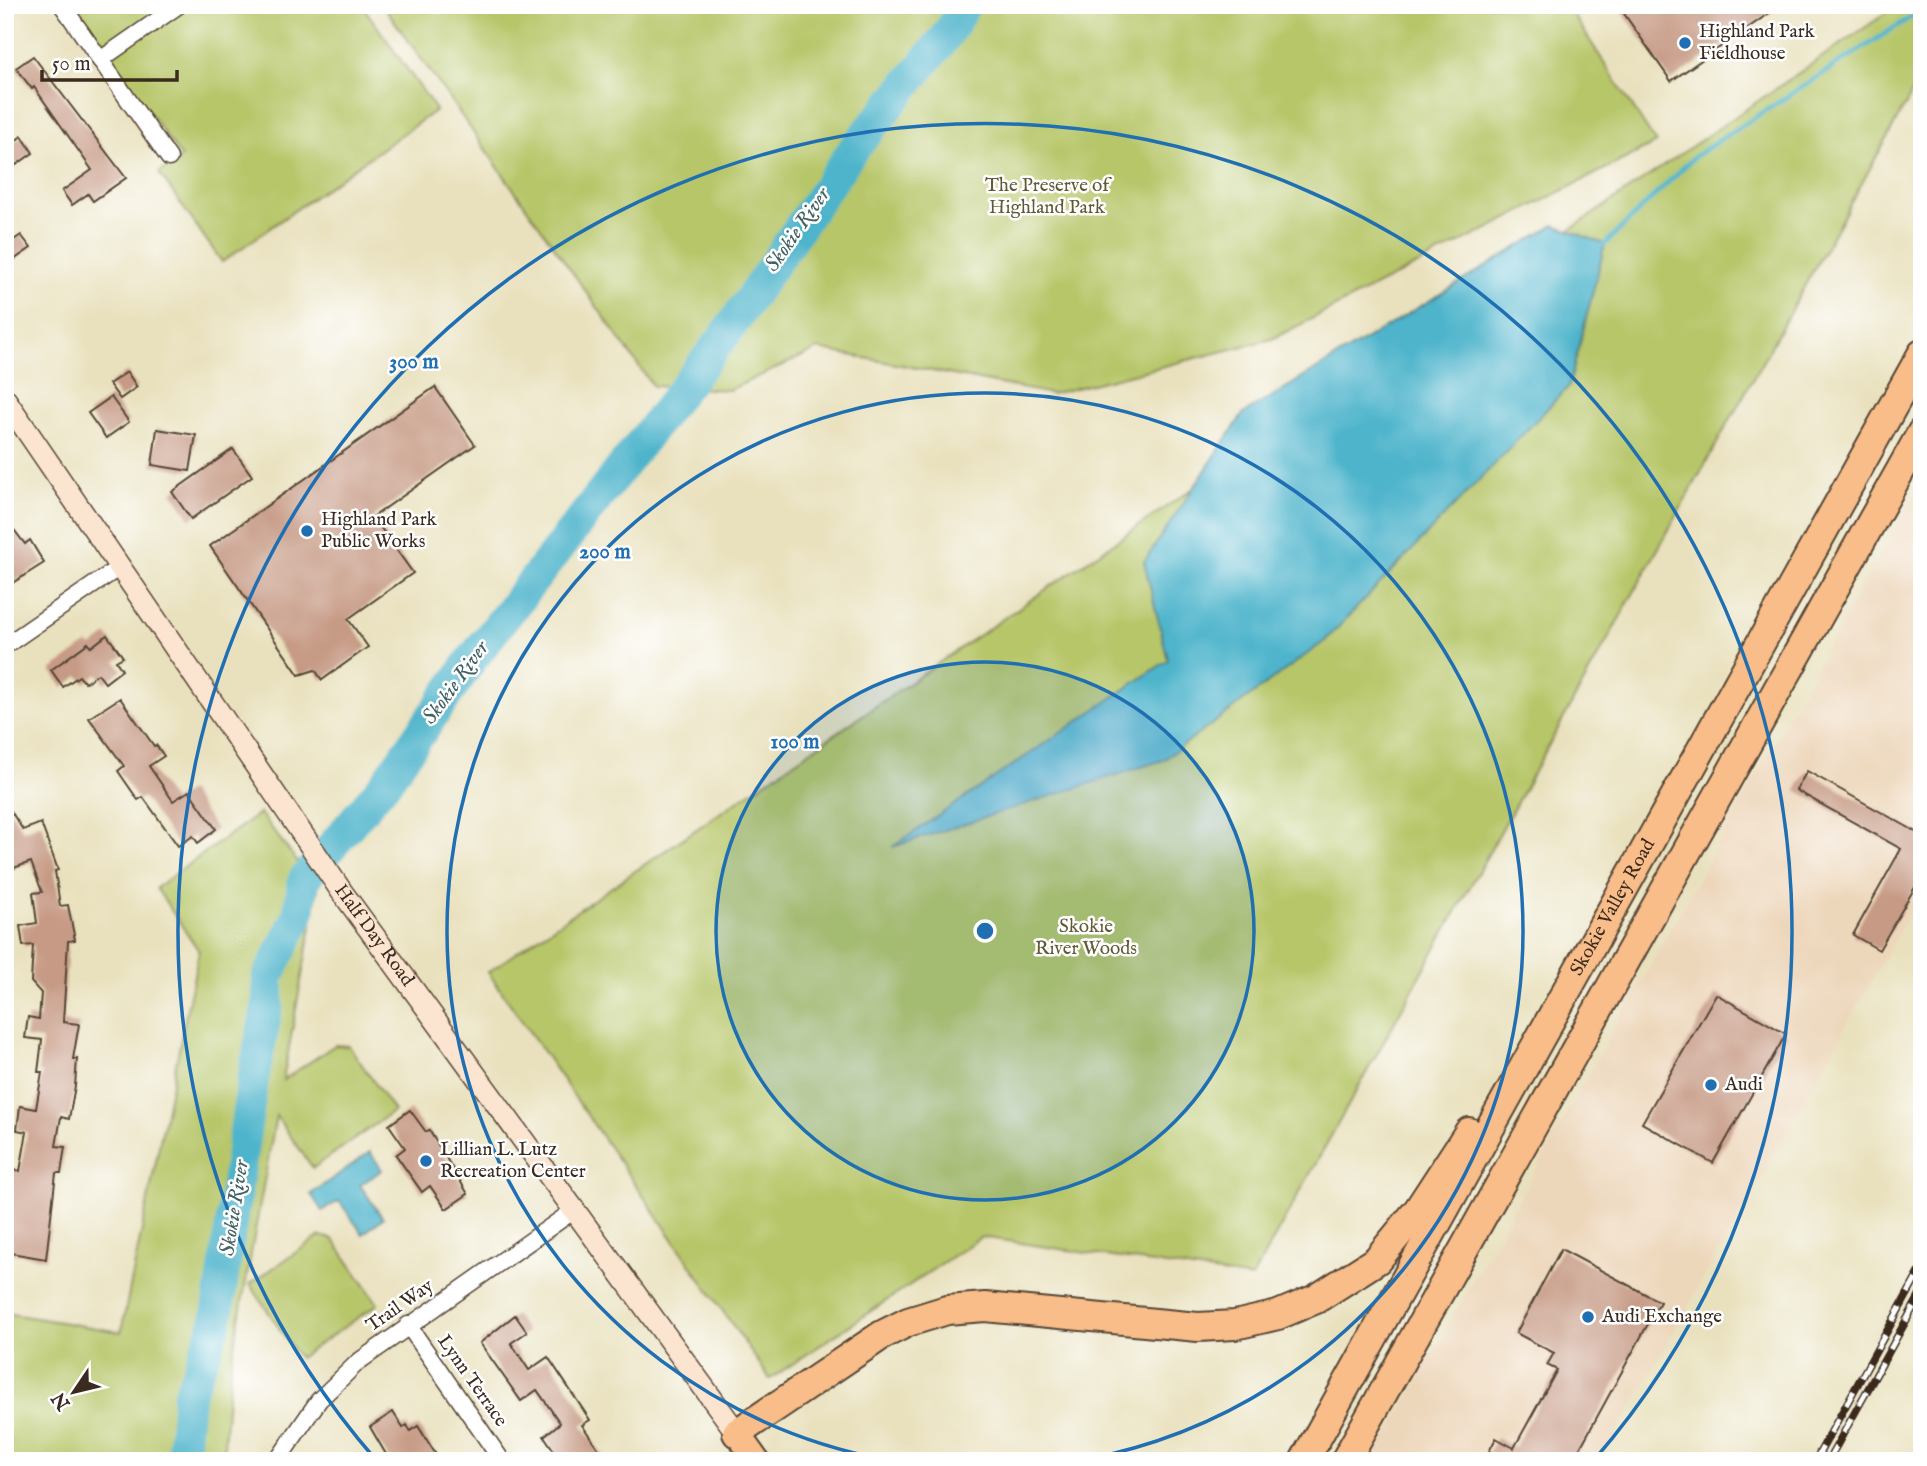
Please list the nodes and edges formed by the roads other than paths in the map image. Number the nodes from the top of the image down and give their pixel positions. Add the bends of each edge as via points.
1 (62, 5) edge
2 (179, 5) edge
3 (100, 60) junction
4 (169, 158) dead end
5 (1922, 354) edge
6 (5, 399) edge
7 (1922, 432) edge
8 (121, 566) junction
9 (5, 646) edge
10 (1596, 940) junction
11 (573, 1211) junction
12 (408, 1325) junction
13 (737, 1433) junction
14 (277, 1461) edge
15 (502, 1461) edge
16 (757, 1461) edge
17 (1304, 1461) edge
18 (1345, 1461) edge

1 - 3 street
2 - 3 street
3 - 4 street
5 - 10 highway, Skokie Valley Road
6 - 8 main road, Half Day Road
7 - 18 highway, Skokie Valley Road
8 - 9 street
8 - 11 main road, Half Day Road via 342,892
10 - 13 highway via 1399,1236 1377,1260 1316,1299 1278,1315 1235,1325 1198,1327 985,1307 947,1310 882,1335
10 - 17 highway, Skokie Valley Road
11 - 12 street, Trail Way
11 - 13 main road, Half Day Road
12 - 14 street, Trail Way via 358,1362 319,1401
12 - 15 street, Lynn Terrace
13 - 16 main road, Half Day Road

